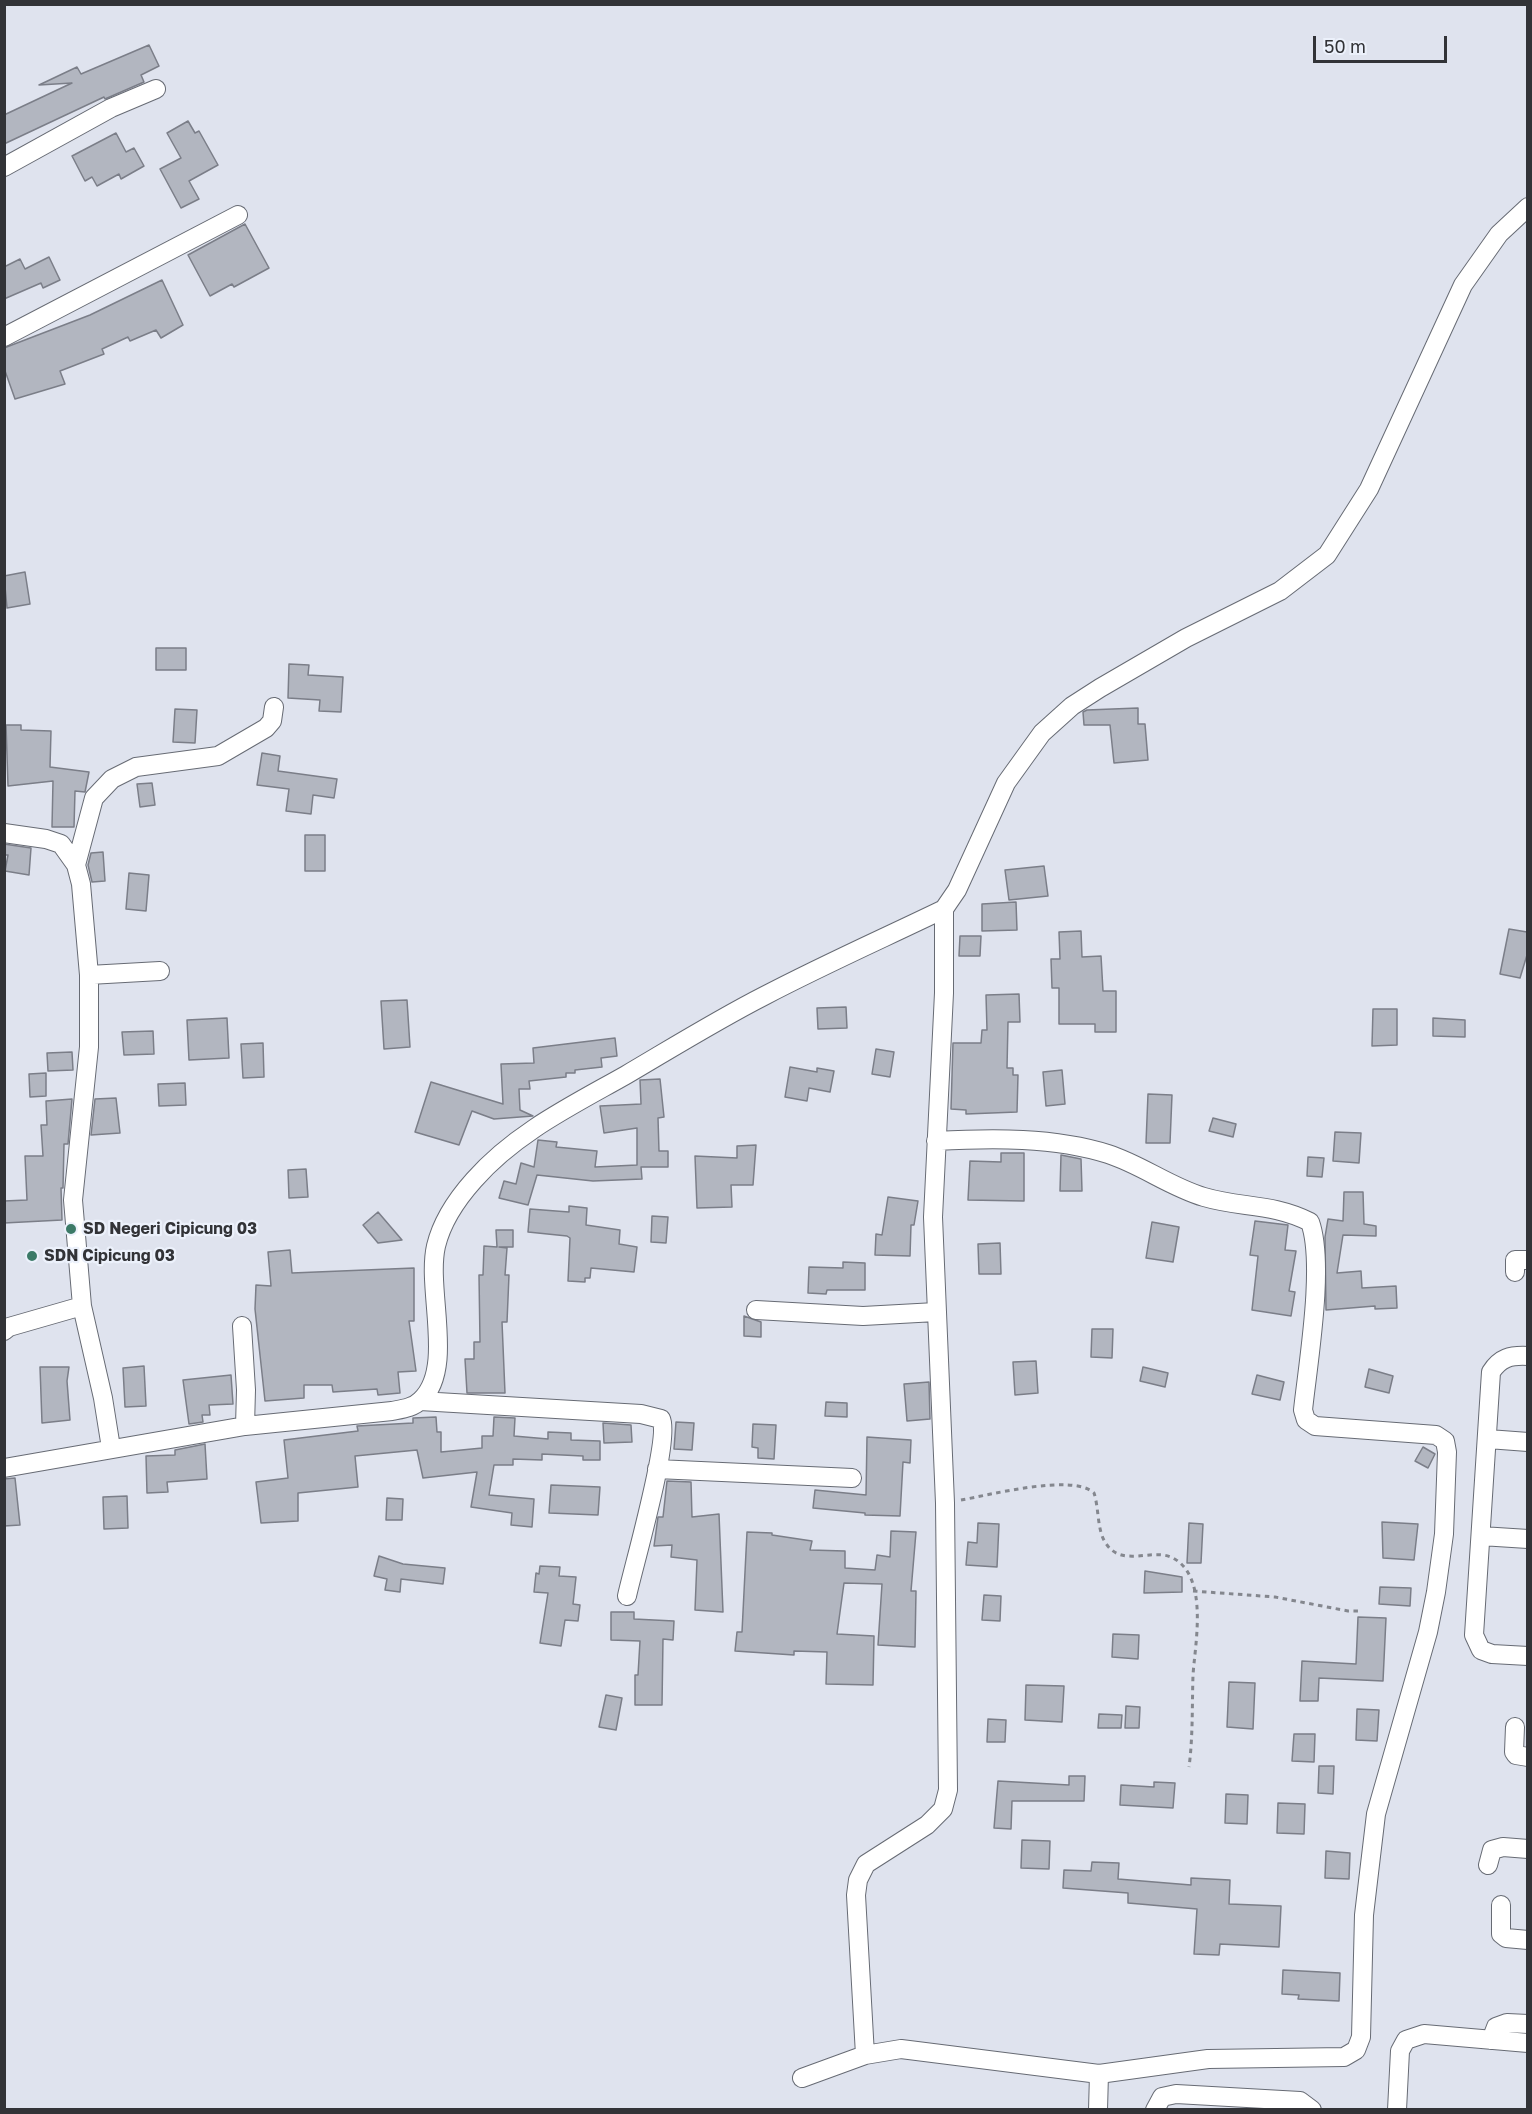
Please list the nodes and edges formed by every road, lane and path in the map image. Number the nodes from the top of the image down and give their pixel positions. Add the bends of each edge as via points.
1 (156, 89) dead end
2 (4, 167) edge
3 (1527, 207) edge
4 (238, 215) dead end
5 (4, 337) edge
6 (274, 707) dead end
7 (4, 833) edge
8 (76, 865) junction
9 (944, 909) junction
10 (160, 971) dead end
11 (89, 975) junction
12 (936, 1141) junction
13 (82, 1306) junction
14 (756, 1310) dead end
15 (936, 1312) junction
16 (242, 1326) dead end
17 (4, 1331) edge
18 (1527, 1356) edge
19 (420, 1401) junction
20 (245, 1426) junction
21 (1488, 1439) junction
22 (1527, 1442) edge
23 (111, 1448) junction
24 (4, 1468) edge
25 (657, 1469) junction
26 (852, 1478) dead end
27 (945, 1503) junction
28 (1481, 1536) junction
29 (1527, 1539) edge
30 (1193, 1591) junction
31 (627, 1596) dead end
32 (1362, 1611) dead end
33 (1527, 1656) edge
34 (1515, 1727) dead end
35 (1527, 1757) edge
36 (1189, 1767) dead end
37 (1527, 1849) edge
38 (1488, 1865) dead end
39 (1501, 1905) dead end
40 (1527, 1940) edge
41 (1527, 2024) edge
42 (1491, 2040) junction
43 (1527, 2043) edge
44 (865, 2055) junction
45 (1099, 2074) junction
46 (802, 2078) dead end
47 (1098, 2109) edge
48 (1155, 2109) edge
49 (1312, 2109) edge
50 (1397, 2109) edge

1 - 2 street via 111,108
3 - 9 street via 1499,234 1463,285 1369,489 1327,555 1280,591 1186,638 1100,688 1042,733 1006,783 957,890
4 - 5 street
6 - 8 street via 272,721 266,728 218,756 136,766 112,779 94,798
7 - 8 street via 61,844
8 - 11 street
9 - 12 street via 945,993
9 - 19 street via 762,996 570,1107 514,1142 488,1164 444,1222 436,1247 433,1279 437,1370
10 - 11 street
11 - 13 street via 89,1047 73,1200
12 - 15 street
12 - 45 street via 987,1138 1108,1154 1182,1190 1207,1198 1268,1206 1310,1222 1314,1235 1314,1305 1303,1410 1306,1420 1315,1426 1436,1435 1445,1441 1447,1452 1444,1534 1432,1612 1376,1814 1366,1887 1361,2037 1356,2050 1344,2057 1208,2060
13 - 17 street
13 - 23 street
14 - 15 street via 863,1316
15 - 27 street
16 - 20 street
18 - 21 street via 1499,1360 1491,1372
19 - 20 street via 392,1411
19 - 25 street via 654,1416 663,1423
20 - 23 street
21 - 22 street
21 - 28 street
23 - 24 street
25 - 26 street
25 - 31 street
27 - 30 path via 1046,1486 1076,1484 1089,1488 1098,1506 1106,1544 1126,1557 1173,1558 1190,1578
27 - 44 street via 948,1790 943,1809 927,1825 866,1864 858,1880
28 - 29 street
28 - 33 street via 1474,1635 1481,1650
30 - 32 path via 1275,1597
30 - 36 path via 1199,1619
34 - 35 street via 1514,1752
37 - 38 street via 1492,1850
39 - 40 street via 1501,1934
41 - 42 street via 1496,2027
42 - 43 street
42 - 50 street via 1424,2034 1406,2040 1400,2051
44 - 45 street via 901,2049
44 - 46 street
45 - 47 street
48 - 49 street via 1162,2097 1176,2094 1300,2101

